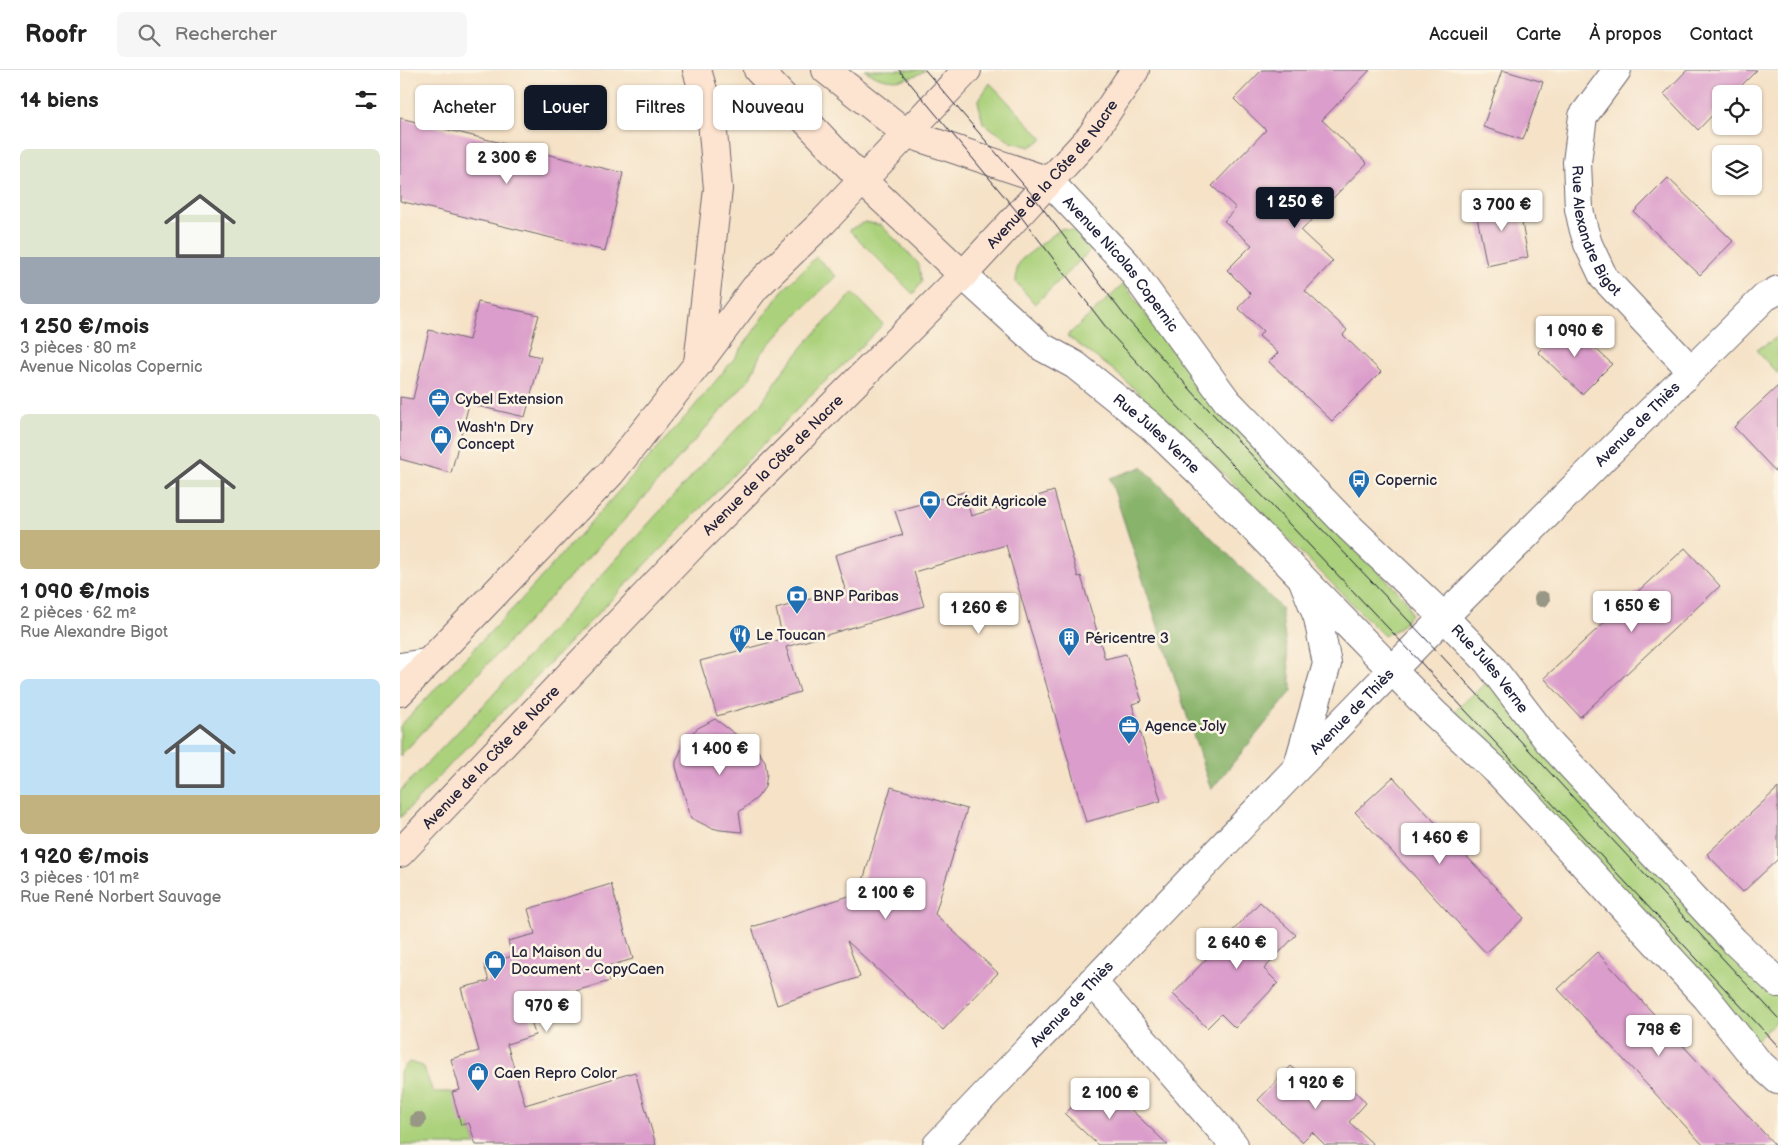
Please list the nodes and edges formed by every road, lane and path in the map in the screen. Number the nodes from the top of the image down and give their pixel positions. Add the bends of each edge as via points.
1 (697, 70) edge
2 (758, 70) edge
3 (826, 70) edge
4 (967, 70) edge
5 (1135, 70) edge
6 (1617, 70) edge
7 (906, 133) junction
8 (863, 181) junction
9 (1049, 181) junction
10 (963, 275) junction
11 (1778, 290) edge
12 (1197, 359) joint
13 (698, 365) junction
14 (1692, 370) junction
15 (1302, 578) junction
16 (1444, 617) junction
17 (431, 660) junction
18 (400, 665) edge
19 (1392, 670) junction
20 (400, 692) edge
21 (1297, 768) junction
22 (400, 853) edge
23 (1092, 981) junction
24 (1778, 983) edge
25 (1778, 1080) edge
26 (937, 1145) edge
27 (1234, 1145) edge

1 - 13 main road via 712,121 718,189
2 - 8 main road
3 - 7 main road, Avenue Nicolas Copernic
4 - 7 main road
5 - 9 main road, Avenue de la Côte de Nacre via 1091,136
6 - 14 street, Rue Alexandre Bigot via 1584,116 1577,162 1583,227 1604,278
7 - 8 main road
7 - 9 main road, Avenue Nicolas Copernic
8 - 10 main road
8 - 13 main road via 755,288
9 - 10 main road, Avenue de la Côte de Nacre
9 - 12 street, Avenue Nicolas Copernic via 1128,264
10 - 15 street, Rue Jules Verne via 1042,347 1074,365 1151,426
10 - 22 main road, Avenue de la Côte de Nacre via 690,549
11 - 14 street, Avenue de Thiès via 1765,296
12 - 16 street, Rue Jules Verne via 1227,401 1347,525
13 - 17 main road via 611,473
14 - 16 street, Avenue de Thiès
15 - 19 street, Rue Jules Verne
15 - 21 street, Rue Jules Verne via 1318,618 1327,664
16 - 19 street, Avenue de Thiès
16 - 24 street, Rue Jules Verne via 1487,661 1549,742
17 - 18 lane
17 - 20 main road
19 - 21 street, Avenue de Thiès
19 - 25 street, Rue Jules Verne via 1500,774 1706,997 1758,1062
21 - 23 street, Avenue de Thiès
23 - 26 street, Avenue de Thiès
23 - 27 street

